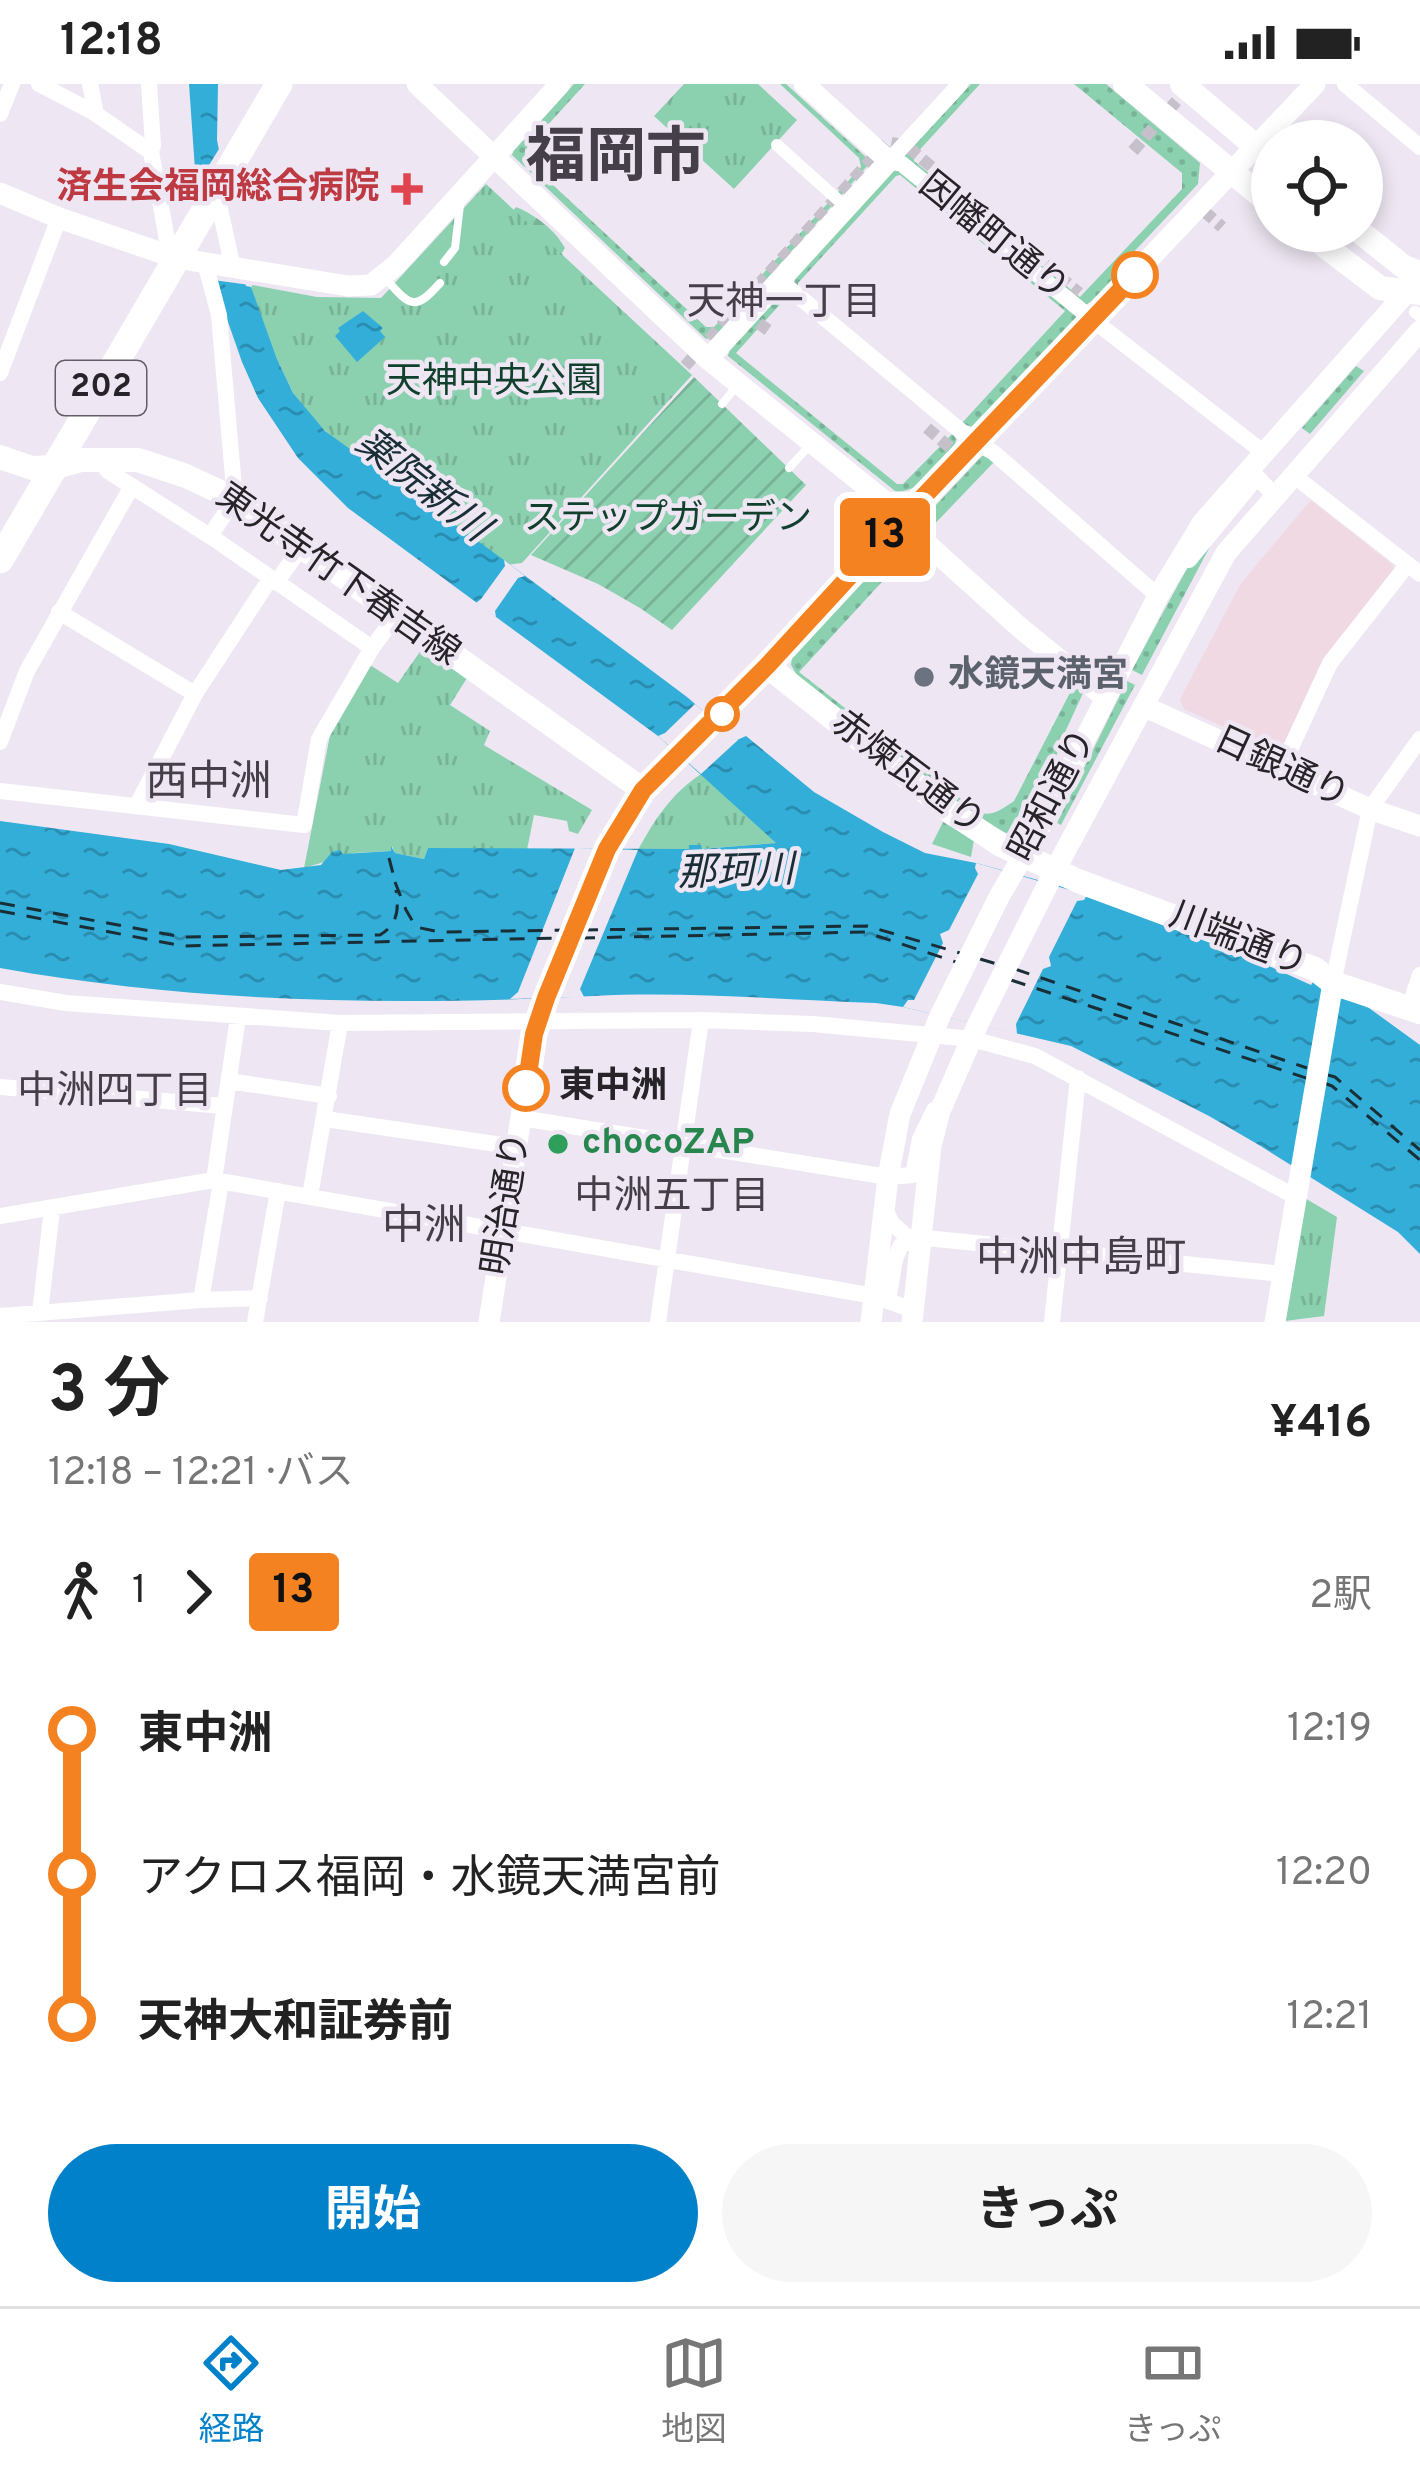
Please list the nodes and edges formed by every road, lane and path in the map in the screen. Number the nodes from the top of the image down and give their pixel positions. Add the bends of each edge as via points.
1 (12, 84) edge
2 (39, 84) edge
3 (90, 84) edge
4 (148, 84) edge
5 (279, 84) edge
6 (417, 84) edge
7 (560, 84) edge
8 (804, 84) edge
9 (960, 84) edge
10 (1125, 84) edge
11 (1182, 84) edge
12 (1315, 84) edge
13 (1345, 84) edge
14 (0, 114) edge
15 (96, 114) junction
16 (1288, 120) edge
17 (1251, 142) edge
18 (777, 145) dead end
19 (1420, 147) edge
20 (151, 152) junction
21 (493, 158) junction
22 (1251, 160) edge
23 (889, 161) junction
24 (1231, 171) junction
25 (222, 181) junction
26 (1251, 188) edge
27 (461, 192) junction
28 (0, 193) edge
29 (837, 199) dead end
30 (59, 218) junction
31 (1383, 250) edge
32 (1333, 252) edge
33 (176, 258) junction
34 (444, 262) dead end
35 (207, 263) junction
36 (240, 269) junction
37 (384, 278) junction
38 (779, 280) junction
39 (440, 283) dead end
40 (1417, 299) edge
41 (1093, 320) junction
42 (708, 359) junction
43 (0, 373) edge
44 (739, 384) junction
45 (722, 404) dead end
46 (974, 442) junction
47 (812, 443) junction
48 (1263, 452) junction
49 (0, 457) edge
50 (100, 459) junction
51 (56, 467) junction
52 (789, 468) dead end
53 (1293, 475) junction
54 (132, 486) junction
55 (1275, 496) junction
56 (233, 498) junction
57 (904, 517) junction
58 (210, 536) junction
59 (302, 546) junction
60 (0, 560) edge
61 (1414, 569) edge
62 (273, 581) junction
63 (1158, 596) junction
64 (59, 612) junction
65 (397, 614) junction
66 (372, 648) junction
67 (767, 666) junction
68 (195, 694) junction
69 (1106, 698) junction
70 (1144, 706) junction
71 (1420, 739) edge
72 (0, 742) edge
73 (1282, 769) junction
74 (643, 790) junction
75 (0, 791) edge
76 (137, 805) junction
77 (1370, 809) junction
78 (1420, 826) edge
79 (1019, 865) junction
80 (1052, 877) junction
81 (1420, 975) edge
82 (1332, 987) junction
83 (0, 992) edge
84 (1415, 1010) edge
85 (238, 1017) junction
86 (538, 1020) junction
87 (701, 1020) junction
88 (340, 1023) junction
89 (936, 1025) junction
90 (975, 1032) junction
91 (1078, 1078) junction
92 (229, 1081) junction
93 (0, 1087) edge
94 (328, 1096) junction
95 (224, 1106) junction
96 (940, 1111) junction
97 (521, 1118) junction
98 (325, 1119) junction
99 (684, 1146) junction
100 (517, 1147) junction
101 (889, 1177) junction
102 (218, 1181) junction
103 (278, 1191) junction
104 (310, 1196) junction
105 (1294, 1196) junction
106 (52, 1208) junction
107 (885, 1210) junction
108 (0, 1216) edge
109 (503, 1232) junction
110 (920, 1238) junction
111 (1058, 1250) junction
112 (668, 1260) junction
113 (1283, 1274) junction
114 (874, 1296) junction
115 (260, 1298) junction
116 (200, 1300) junction
117 (40, 1313) junction
118 (0, 1316) edge
119 (82, 1316) edge
120 (912, 1316) edge
121 (255, 1322) edge
122 (489, 1322) edge
123 (658, 1322) edge
124 (871, 1322) edge
125 (1052, 1322) edge
126 (1275, 1322) edge

1 - 14 street
2 - 15 street
3 - 15 street
4 - 20 street
5 - 25 highway, 202
6 - 21 street
7 - 21 street
8 - 23 street
9 - 23 street
10 - 24 main road
11 - 17 main road
12 - 16 street, 明治通り
13 - 19 street
15 - 20 street
18 - 29 street
20 - 33 street
21 - 27 street
21 - 42 street
22 - 24 street, 明治通り
23 - 38 street
23 - 41 street, 因幡町通り
24 - 26 main road
24 - 41 street, 明治通り
25 - 33 highway, 202
25 - 36 street
27 - 34 lane via 457,238
27 - 37 street
28 - 30 street
30 - 33 street
30 - 43 street
31 - 40 main road via 1404,267
32 - 40 main road via 1380,288
33 - 35 street
33 - 51 highway, 202
35 - 36 street
35 - 56 street via 219,315
36 - 37 street via 348,286
37 - 39 lane via 412,303
38 - 42 street
38 - 46 street
40 - 48 street, 昭和通り
40 - 53 street, 昭和通り
41 - 46 street, 明治通り
41 - 48 street, 因幡町通り
42 - 44 street
44 - 45 lane
44 - 47 street
46 - 57 street, 明治通り
46 - 63 street
47 - 52 lane
47 - 57 street
48 - 63 street, 昭和通り via 1203,522
49 - 51 main road, 東光寺竹下春吉線
50 - 51 main road, 東光寺竹下春吉線
50 - 54 street
50 - 56 main road, 東光寺竹下春吉線 via 138,460
51 - 60 highway, 202
53 - 55 street, 昭和通り
53 - 61 street
54 - 58 street
54 - 64 street
55 - 63 street via 1257,477
55 - 70 street, 昭和通り via 1226,553
56 - 58 street
56 - 59 main road, 東光寺竹下春吉線
57 - 67 street, 明治通り
57 - 69 street via 916,536
58 - 62 street
59 - 62 street
59 - 65 main road, 東光寺竹下春吉線
61 - 73 street via 1330,663
62 - 66 street
62 - 68 street
63 - 69 street, 昭和通り
64 - 68 street
64 - 72 street
65 - 66 street
65 - 74 main road, 東光寺竹下春吉線
66 - 76 street via 319,740 304,825
67 - 74 street, 明治通り
67 - 79 main road, 赤煉瓦通り
68 - 76 street
69 - 79 street, 昭和通り
70 - 73 street, 日銀通り
70 - 80 street, 昭和通り
71 - 77 street
73 - 77 street, 日銀通り
74 - 86 street, 明治通り via 607,849
75 - 76 street
77 - 78 street, 日銀通り
77 - 82 street
79 - 80 main road, 赤煉瓦通り
79 - 89 street, 昭和通り
80 - 82 main road, 川端通り via 1315,968
80 - 90 street, 昭和通り
81 - 84 street
82 - 84 main road, 川端通り
82 - 105 street
83 - 85 street
85 - 88 street
85 - 92 street
86 - 87 street
86 - 88 street
86 - 97 street, 明治通り
87 - 89 street
87 - 99 street
88 - 94 street
89 - 90 street
89 - 101 street, 昭和通り via 900,1114
90 - 91 street
90 - 96 street, 昭和通り
91 - 105 street
91 - 111 street
92 - 94 street
92 - 95 street
93 - 95 street
94 - 98 street
95 - 102 street
96 - 101 street via 920,1139 913,1175
96 - 110 street, 昭和通り
97 - 99 street
97 - 100 street, 明治通り
98 - 100 street
98 - 104 street
99 - 101 street
99 - 112 street
100 - 109 street, 明治通り
101 - 107 street, 昭和通り
102 - 103 street
102 - 106 street
102 - 116 street
103 - 104 street
103 - 115 street
104 - 109 street
105 - 113 street
106 - 108 street
106 - 117 street
107 - 110 street via 906,1236
107 - 114 street, 昭和通り
109 - 112 street
109 - 122 street, 明治通り
110 - 111 street
110 - 114 street via 902,1245 889,1295
110 - 120 street, 昭和通り
111 - 113 street
111 - 125 street
112 - 114 street
112 - 123 street
113 - 126 street
114 - 120 street
114 - 124 street, 昭和通り
115 - 116 street
115 - 121 street
116 - 119 street
117 - 118 street
117 - 119 street

